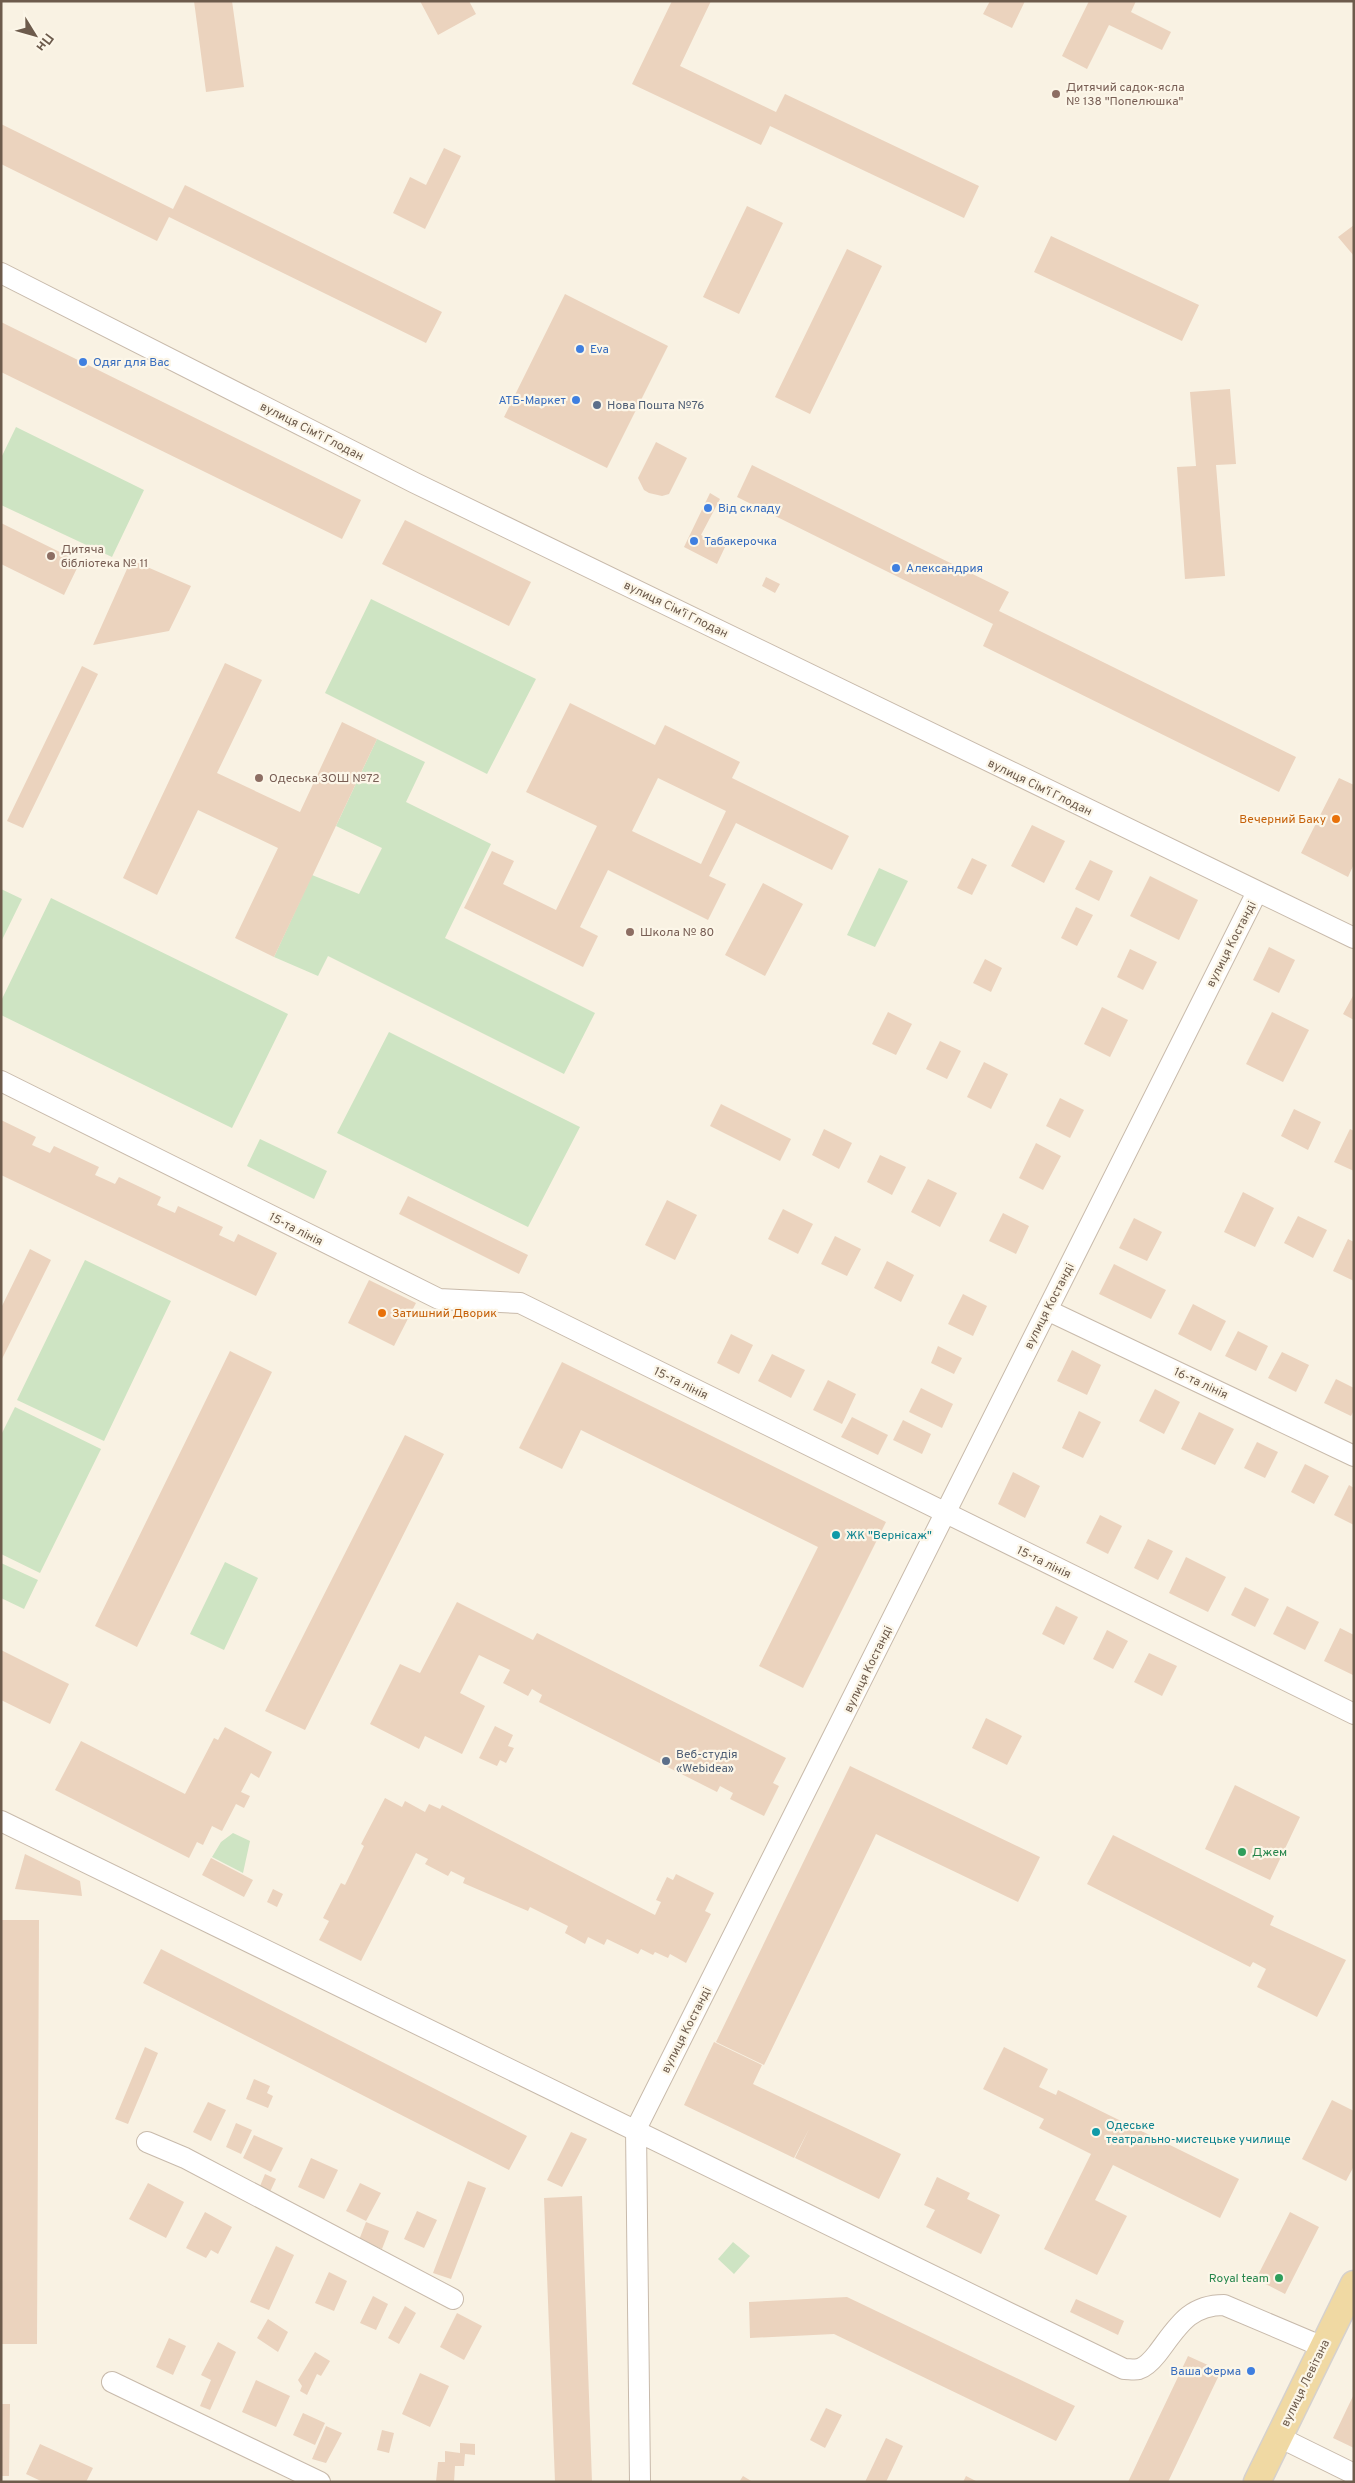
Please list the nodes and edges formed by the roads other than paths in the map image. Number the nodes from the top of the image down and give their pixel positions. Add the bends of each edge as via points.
1 (1, 273) edge
2 (1257, 892) junction
3 (1354, 938) edge
4 (1, 1081) edge
5 (1047, 1310) junction
6 (1354, 1456) edge
7 (945, 1513) junction
8 (1354, 1714) edge
9 (1, 1821) edge
10 (636, 2129) junction
11 (147, 2142) dead end
12 (1354, 2284) edge
13 (453, 2299) dead end
14 (1323, 2347) junction
15 (112, 2382) dead end
16 (1279, 2438) junction
17 (1354, 2474) edge
18 (320, 2482) edge
19 (640, 2482) edge
20 (1257, 2482) edge

1 - 2 street, вулиця Сім'ї Глодан via 415,482
2 - 3 street, вулиця Сім'ї Глодан
2 - 5 street, вулиця Костанді
4 - 7 street, 15-та лінія via 439,1299 520,1303
5 - 6 street, 16-та лінія
5 - 7 street, вулиця Костанді
7 - 8 street, 15-та лінія
7 - 10 street, вулиця Костанді
9 - 10 street
10 - 14 street via 1124,2369 1141,2369 1153,2359 1184,2319 1208,2305 1224,2305
10 - 19 street, вулиця Костанді
11 - 13 street via 185,2158
12 - 14 main road, вулиця Левітана
14 - 16 main road, вулиця Левітана
15 - 18 street
16 - 17 street
16 - 20 main road, вулиця Левітана

